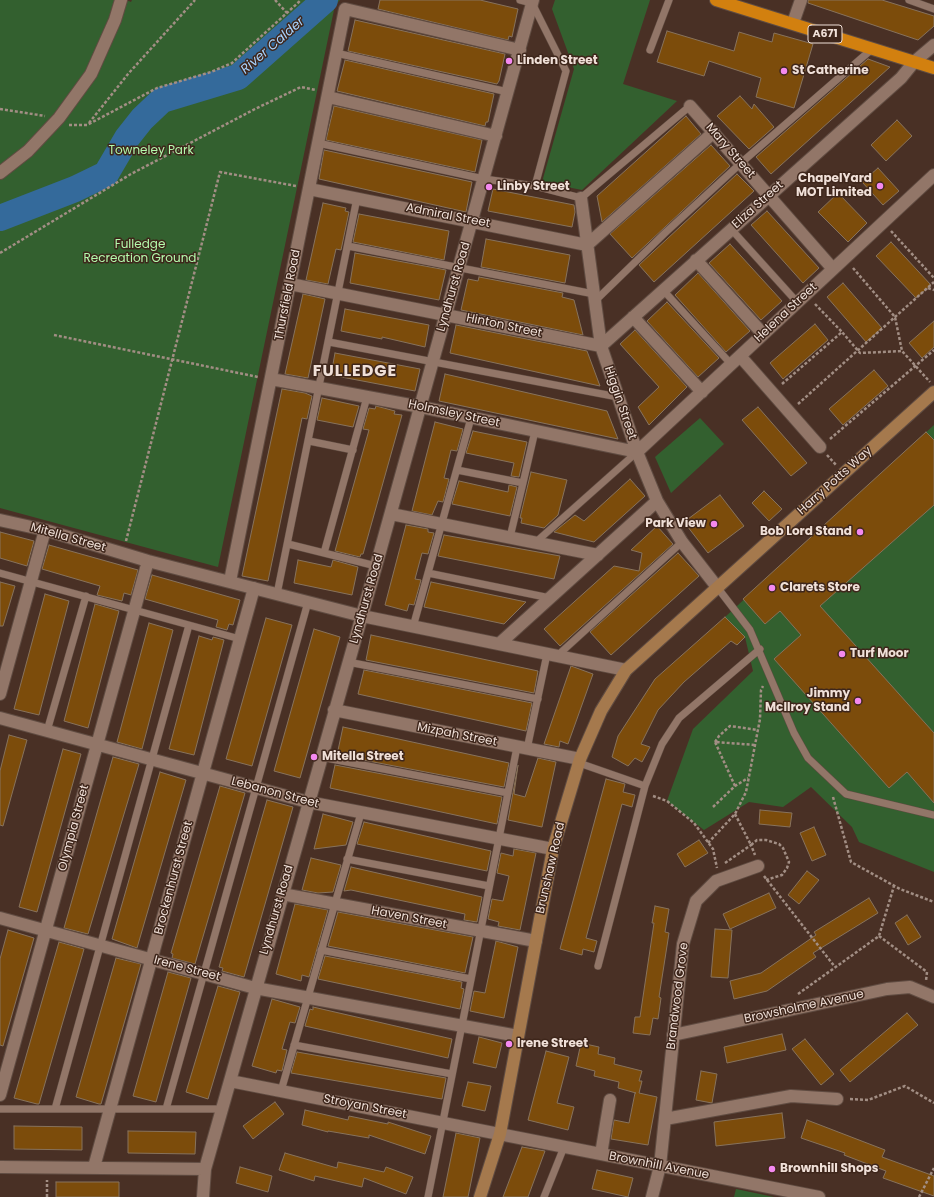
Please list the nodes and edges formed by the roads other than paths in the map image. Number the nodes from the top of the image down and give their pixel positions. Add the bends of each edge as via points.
1 (121, 0) edge
2 (669, 0) edge
3 (716, 0) edge
4 (801, 0) edge
5 (909, 0) edge
6 (528, 1) edge
7 (347, 5) edge
8 (934, 9) edge
9 (793, 23) junction
10 (934, 45) edge
11 (872, 49) junction
12 (520, 50) junction
13 (650, 50) dead end
14 (336, 54) junction
15 (914, 62) junction
16 (934, 68) edge
17 (508, 92) junction
18 (328, 95) junction
19 (690, 106) joint
20 (714, 132) junction
21 (496, 136) junction
22 (318, 143) junction
23 (741, 163) junction
24 (0, 173) edge
25 (934, 175) edge
26 (484, 179) junction
27 (535, 186) junction
28 (309, 189) junction
29 (768, 195) junction
30 (358, 198) junction
31 (581, 198) junction
32 (472, 221) junction
33 (731, 229) junction
34 (587, 245) junction
35 (348, 246) junction
36 (696, 260) junction
37 (459, 269) junction
38 (834, 269) junction
39 (290, 284) junction
40 (663, 290) junction
41 (339, 293) junction
42 (594, 297) junction
43 (801, 299) junction
44 (446, 314) junction
45 (633, 317) junction
46 (763, 334) junction
47 (329, 342) junction
48 (601, 346) junction
49 (740, 356) junction
50 (433, 362) junction
51 (731, 364) junction
52 (271, 379) junction
53 (320, 388) junction
54 (702, 392) junction
55 (934, 392) edge
56 (367, 397) junction
57 (618, 397) junction
58 (420, 407) junction
59 (471, 418) junction
60 (535, 431) junction
61 (309, 441) junction
62 (820, 447) road end
63 (353, 450) junction
64 (637, 452) junction
65 (457, 470) junction
66 (523, 483) junction
67 (656, 501) junction
68 (391, 514) junction
69 (0, 520) edge
70 (442, 524) junction
71 (45, 530) junction
72 (510, 537) junction
73 (536, 542) junction
74 (682, 542) junction
75 (288, 544) junction
76 (324, 553) junction
77 (598, 554) junction
78 (148, 561) junction
79 (376, 566) junction
80 (0, 573) edge
81 (428, 573) junction
82 (31, 580) junction
83 (230, 581) junction
84 (717, 587) junction
85 (254, 588) junction
86 (277, 594) junction
87 (86, 596) junction
88 (550, 598) junction
89 (308, 602) junction
90 (135, 610) junction
91 (362, 616) junction
92 (189, 625) junction
93 (413, 627) junction
94 (240, 638) junction
95 (499, 644) junction
96 (760, 650) junction
97 (552, 655) junction
98 (348, 662) junction
99 (626, 670) junction
100 (0, 694) edge
101 (538, 699) junction
102 (334, 710) junction
103 (0, 718) edge
104 (47, 731) junction
105 (98, 745) junction
106 (522, 748) junction
107 (320, 757) junction
108 (152, 760) junction
109 (579, 761) junction
110 (202, 774) junction
111 (645, 786) junction
112 (256, 788) junction
113 (508, 793) junction
114 (308, 802) junction
115 (361, 812) junction
116 (934, 815) edge
117 (499, 839) junction
118 (553, 850) junction
119 (347, 859) junction
120 (758, 866) dead end
121 (490, 886) junction
122 (282, 894) junction
123 (334, 904) junction
124 (0, 918) edge
125 (46, 930) junction
126 (480, 931) junction
127 (536, 941) junction
128 (100, 945) junction
129 (321, 950) junction
130 (151, 960) junction
131 (598, 966) dead end
132 (204, 974) junction
133 (471, 979) junction
134 (256, 988) junction
135 (929, 994) edge
136 (307, 998) junction
137 (461, 1026) junction
138 (673, 1035) junction
139 (518, 1036) junction
140 (294, 1045) junction
141 (452, 1074) junction
142 (230, 1081) junction
143 (281, 1091) junction
144 (0, 1095) edge
145 (837, 1099) road end
146 (610, 1100) dead end
147 (0, 1109) edge
148 (55, 1109) junction
149 (110, 1109) junction
150 (166, 1109) junction
151 (222, 1109) junction
152 (665, 1119) junction
153 (443, 1123) junction
154 (500, 1134) junction
155 (564, 1147) junction
156 (601, 1154) junction
157 (660, 1166) junction
158 (0, 1167) edge
159 (94, 1167) junction
160 (205, 1169) junction
161 (203, 1197) edge
162 (428, 1197) edge
163 (480, 1197) edge
164 (544, 1197) edge
165 (652, 1197) edge
166 (819, 1197) edge

1 - 24 street via 91,74 60,118 28,151
2 - 13 lane
3 - 9 highway, A671
4 - 9 street
5 - 8 lane
6 - 12 street, Lyndhurst Road
6 - 27 lane via 566,71
7 - 12 street
7 - 14 street, Thursfield Road
9 - 11 highway, A671
10 - 15 street, Eliza Street
11 - 15 highway, A671
11 - 23 lane
12 - 17 street, Lyndhurst Road
14 - 17 lane
14 - 18 street, Thursfield Road
15 - 16 highway, A671
15 - 29 street, Eliza Street via 901,78
17 - 21 street, Lyndhurst Road
18 - 21 street
18 - 22 street, Thursfield Road
19 - 20 street, Mary Street
19 - 31 lane
20 - 23 street, Mary Street
20 - 34 street
21 - 26 street, Lyndhurst Road
22 - 26 lane
22 - 28 street, Thursfield Road
23 - 29 street, Mary Street
23 - 42 lane
25 - 38 street, Helena Street
26 - 27 lane
26 - 32 street, Lyndhurst Road
27 - 31 lane
28 - 30 street, Admiral Street
28 - 39 street, Thursfield Road
29 - 33 street, Eliza Street
29 - 38 street, Mary Street
30 - 32 street, Admiral Street
30 - 35 lane
31 - 34 street, Higgin Street
32 - 34 street, Admiral Street
32 - 37 street, Lyndhurst Road
33 - 36 street, Eliza Street
33 - 43 lane
34 - 42 street, Higgin Street
35 - 37 lane
35 - 41 lane
36 - 40 street, Eliza Street
36 - 46 street
37 - 42 lane
37 - 44 street, Lyndhurst Road
38 - 43 street, Helena Street
39 - 41 street, Hinton Street
39 - 52 street, Thursfield Road
40 - 45 street, Eliza Street
40 - 51 lane
41 - 44 street, Hinton Street
41 - 47 lane
42 - 48 street, Higgin Street
43 - 46 street, Helena Street
44 - 48 street, Hinton Street
44 - 50 street, Lyndhurst Road
45 - 48 street, Eliza Street
45 - 54 street
46 - 49 street, Helena Street
47 - 50 lane
47 - 53 lane
48 - 57 street, Higgin Street
49 - 51 street, Helena Street
49 - 62 street
50 - 57 lane
50 - 58 street, Lyndhurst Road
51 - 54 street, Helena Street
52 - 53 street, Holmsley Street
52 - 83 street, Thursfield Road
53 - 56 street, Holmsley Street
53 - 61 lane
54 - 64 street, Helena Street
55 - 84 street, Harry Potts Way
56 - 58 street, Holmsley Street
56 - 63 lane
57 - 64 street, Higgin Street
58 - 59 street, Holmsley Street
58 - 68 street, Lyndhurst Road
59 - 60 street, Holmsley Street
59 - 65 lane
60 - 64 street, Holmsley Street
60 - 66 lane
61 - 63 lane
61 - 75 lane
63 - 76 lane
64 - 67 street, Higgin Street
64 - 73 lane
65 - 66 lane
65 - 70 lane
66 - 72 lane
67 - 74 street, Higgin Street
67 - 77 street
68 - 70 street
68 - 79 street, Lyndhurst Road
69 - 71 street, Mitella Street
70 - 72 street
70 - 81 lane
71 - 78 street, Mitella Street
71 - 82 street
72 - 73 street
73 - 77 street
74 - 84 street, Higgin Street
74 - 97 lane
75 - 76 lane
75 - 86 lane
76 - 79 lane
77 - 88 street
78 - 83 street, Mitella Street
78 - 90 street, Olympia Street
79 - 91 street, Lyndhurst Road
80 - 82 lane
81 - 88 lane
81 - 93 lane
82 - 87 lane
82 - 100 street
83 - 85 street, Mitella Street
84 - 96 lane via 750,630
84 - 99 street, Brunshaw Road
85 - 86 street, Mitella Street
85 - 94 street, Brockenhurst Street
86 - 89 street, Mitella Street
87 - 90 lane
87 - 104 lane
88 - 95 street
89 - 91 street, Mitella Street
89 - 112 lane
90 - 92 lane
90 - 105 street, Olympia Street
91 - 93 street, Mitella Street
91 - 98 street, Lyndhurst Road
92 - 94 lane
92 - 108 lane
93 - 95 street, Mitella Street
94 - 110 street, Brockenhurst Street
95 - 97 street, Mitella Street
96 - 111 lane via 679,718 662,744
96 - 116 lane via 794,733 808,758 828,778 846,794
97 - 99 street, Mitella Street
97 - 101 lane
98 - 101 lane
98 - 102 street, Lyndhurst Road
99 - 109 street, Brunshaw Road via 601,711
101 - 106 lane
102 - 106 street, Mizpah Street
102 - 107 street, Lyndhurst Road
103 - 104 street, Lebanon Street
104 - 105 street, Lebanon Street
105 - 108 street, Lebanon Street
105 - 125 street, Olympia Street
106 - 109 street, Mizpah Street
106 - 113 lane
107 - 113 lane
107 - 114 street, Lyndhurst Road
108 - 110 street, Lebanon Street
108 - 128 lane
109 - 111 lane
109 - 118 street, Brunshaw Road
110 - 112 street, Lebanon Street
110 - 130 street, Brockenhurst Street
111 - 131 lane
112 - 114 street, Lebanon Street
112 - 132 lane
113 - 117 lane
114 - 115 street, Lebanon Street
114 - 122 street, Lyndhurst Road
115 - 117 street, Lebanon Street
115 - 119 lane
117 - 118 street, Lebanon Street
117 - 121 lane
118 - 127 street, Brunshaw Road
119 - 121 lane
119 - 123 lane
120 - 138 street, Brandwood Grove via 716,881 696,901 683,944
121 - 126 lane
122 - 123 street, Haven Street
122 - 134 street, Lyndhurst Road
123 - 126 street, Haven Street
123 - 129 lane
124 - 125 street, Irene Street
125 - 128 street, Irene Street
125 - 144 street, Olympia Street
126 - 127 street, Haven Street
126 - 133 lane
127 - 139 street, Brunshaw Road
128 - 130 street, Irene Street
128 - 148 lane
129 - 133 lane
129 - 136 lane
130 - 132 street, Irene Street
130 - 149 street, Brockenhurst Street
132 - 134 street, Irene Street
132 - 150 lane
133 - 137 lane
134 - 136 street, Irene Street
134 - 142 street, Lyndhurst Road
135 - 138 street, Browsholme Avenue via 910,987 887,989
136 - 137 street, Irene Street
136 - 140 lane
137 - 139 street, Irene Street
137 - 141 lane
138 - 152 street, Brandwood Grove
139 - 154 street, Brunshaw Road
140 - 141 lane
140 - 143 lane
141 - 153 lane
142 - 143 street, Stroyan Street
142 - 151 street, Lyndhurst Road
143 - 153 street, Stroyan Street
145 - 152 street via 791,1096
146 - 156 street
147 - 148 lane
148 - 149 lane
149 - 150 lane
149 - 159 street, Brockenhurst Street
150 - 151 lane
151 - 160 street, Lyndhurst Road
152 - 157 street, Brandwood Grove
153 - 154 street, Stroyan Street
153 - 162 lane
154 - 155 street, Brownhill Avenue
154 - 163 street, Brunshaw Road
155 - 156 street, Brownhill Avenue
155 - 164 lane
156 - 157 street, Brownhill Avenue
157 - 165 street, Brandwood Grove
157 - 166 street, Brownhill Avenue
158 - 159 street
159 - 160 street
160 - 161 street, Lyndhurst Road

